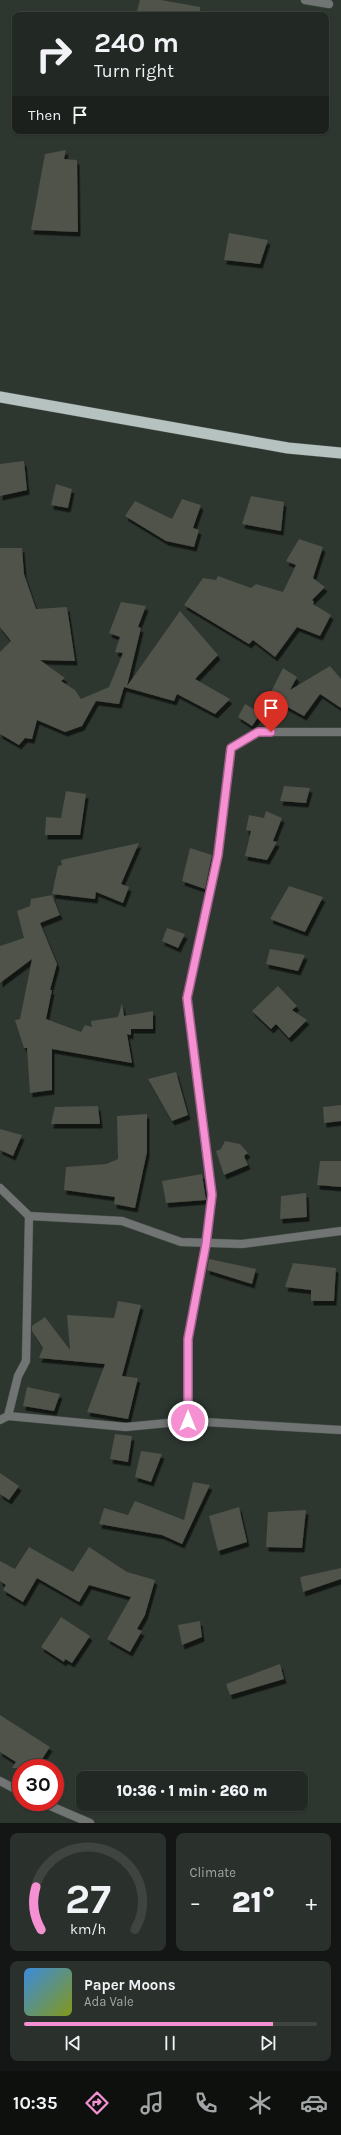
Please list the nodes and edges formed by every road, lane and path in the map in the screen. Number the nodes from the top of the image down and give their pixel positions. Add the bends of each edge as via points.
1 (305, 0) edge
2 (329, 4) dead end
3 (0, 396) edge
4 (341, 453) edge
5 (341, 732) edge
6 (0, 1188) edge
7 (30, 1216) junction
8 (341, 1231) edge
9 (206, 1244) junction
10 (4, 1418) edge
11 (188, 1421) junction
12 (341, 1430) edge
13 (0, 1781) edge
14 (12, 1787) edge
15 (61, 1811) edge
16 (90, 1823) edge

1 - 2 street
3 - 4 highway via 33,404 288,448
5 - 9 street via 258,732 231,748 218,855 187,998 212,1195
6 - 7 street
7 - 9 street via 122,1222 181,1242
7 - 10 street via 26,1361 18,1376
8 - 9 street via 242,1244
9 - 11 street via 188,1339
10 - 11 street via 126,1427
11 - 12 street
13 - 14 street
15 - 16 street

